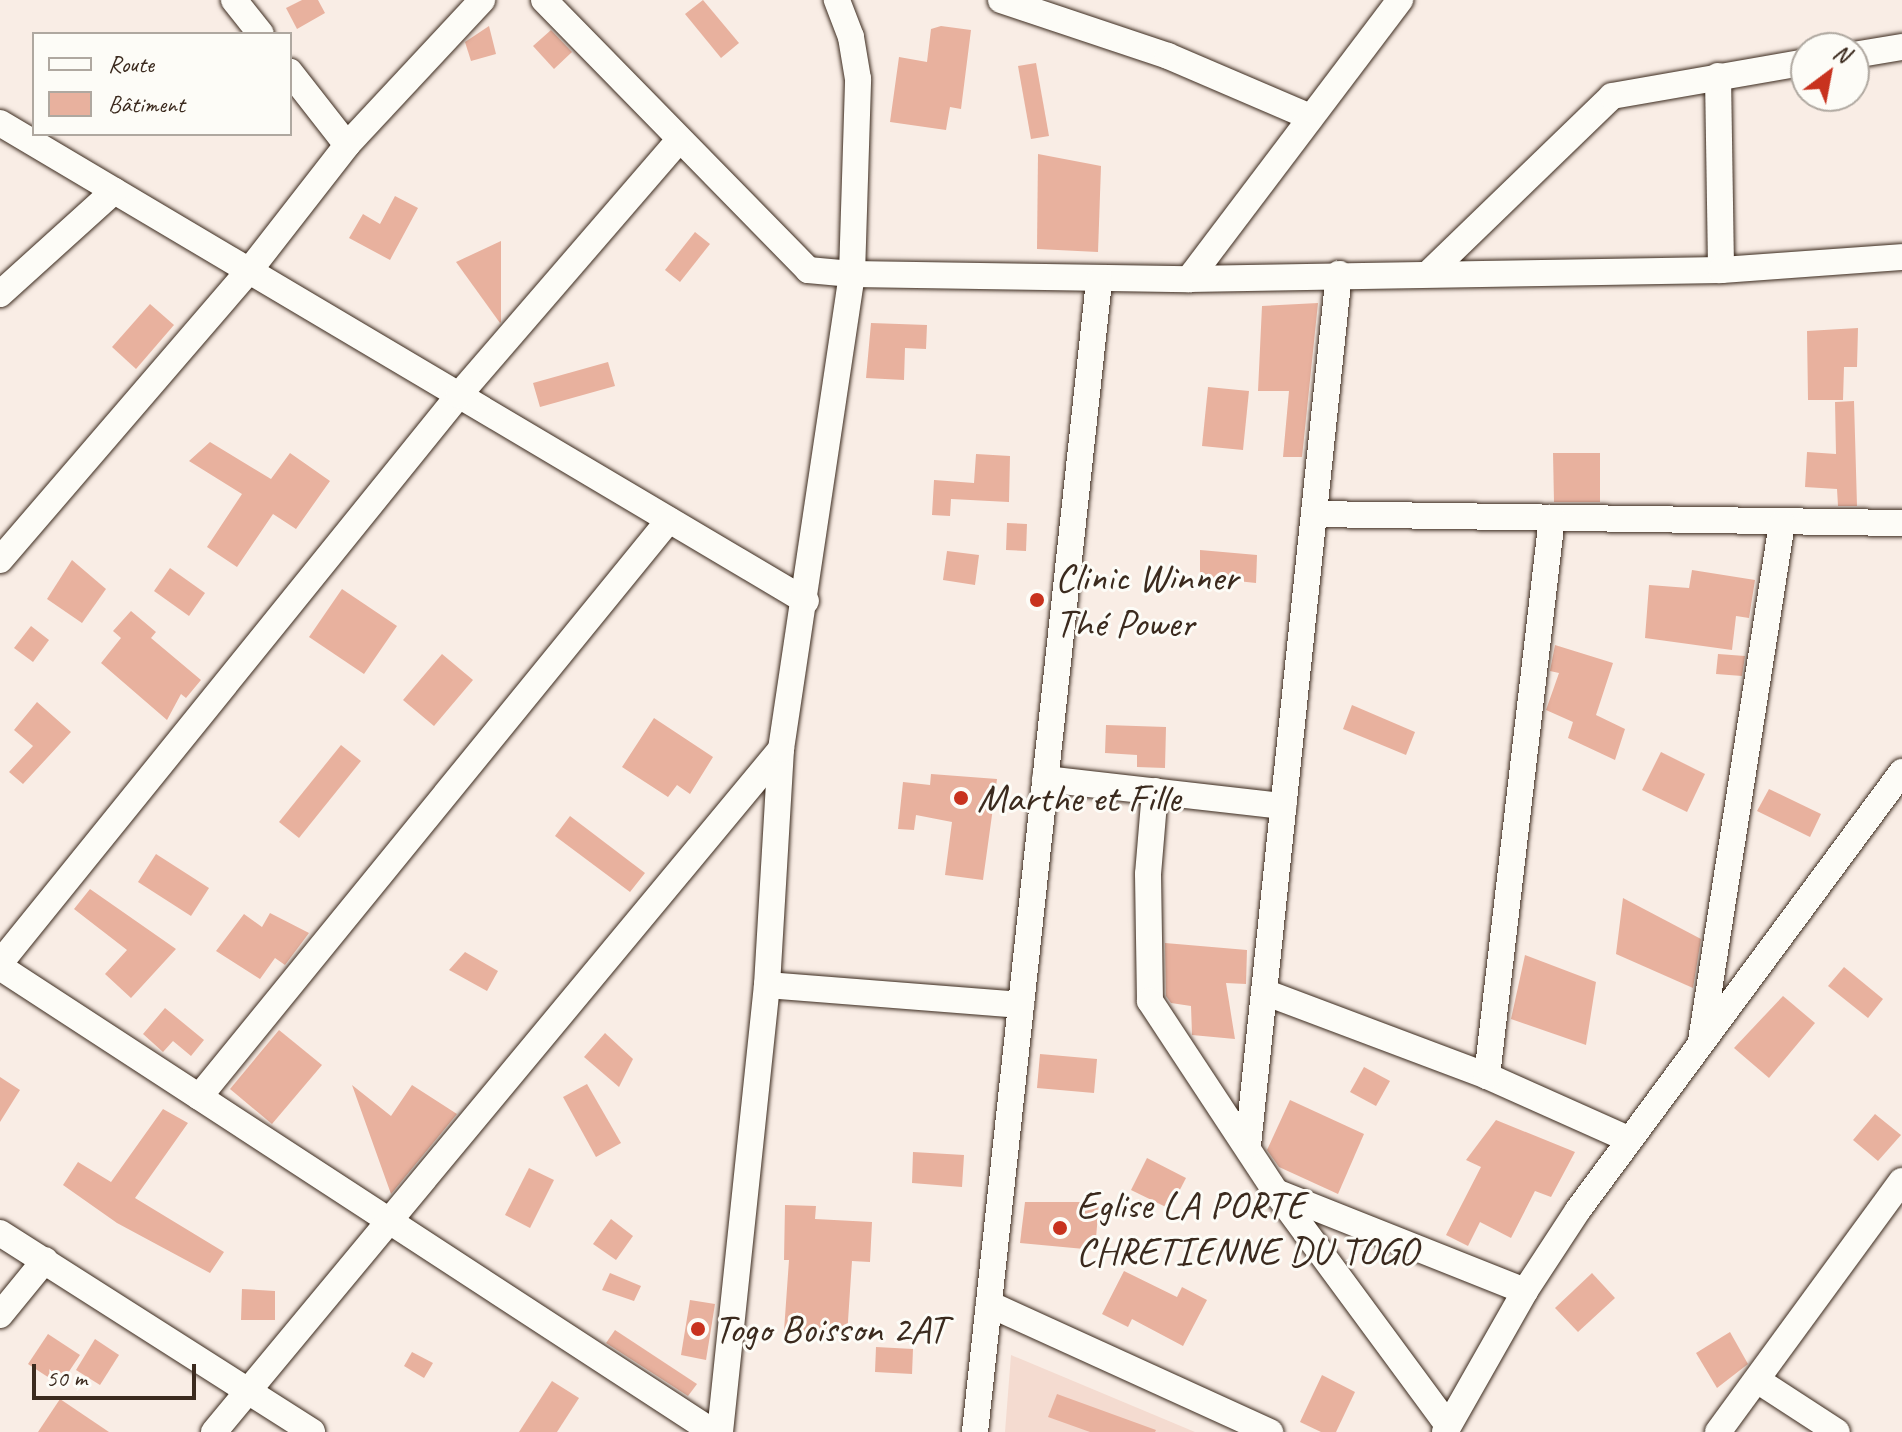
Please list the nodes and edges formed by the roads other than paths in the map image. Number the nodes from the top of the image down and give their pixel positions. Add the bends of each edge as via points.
1 (234, 0) edge
2 (482, 0) edge
3 (544, 0) edge
4 (837, 0) edge
5 (1001, 0) edge
6 (1400, 0) edge
7 (259, 32) edge
8 (1902, 47) edge
9 (1870, 52) edge
10 (1790, 65) edge
11 (292, 75) edge
12 (1718, 76) junction
13 (1310, 117) junction
14 (0, 123) edge
15 (678, 141) junction
16 (347, 145) junction
17 (114, 191) junction
18 (1902, 257) edge
19 (1721, 270) junction
20 (249, 271) junction
21 (1430, 272) junction
22 (852, 274) junction
23 (1339, 274) junction
24 (1189, 279) junction
25 (1099, 281) junction
26 (0, 294) edge
27 (459, 395) junction
28 (1314, 514) junction
29 (1552, 518) junction
30 (669, 520) junction
31 (1782, 523) junction
32 (1902, 523) edge
33 (0, 560) edge
34 (806, 601) junction
35 (781, 749) junction
36 (1902, 772) edge
37 (1045, 779) junction
38 (1155, 791) junction
39 (1283, 806) junction
40 (0, 965) edge
41 (767, 985) junction
42 (1264, 992) junction
43 (1021, 1005) junction
44 (1700, 1045) junction
45 (1487, 1076) junction
46 (199, 1097) junction
47 (1628, 1139) junction
48 (1248, 1145) junction
49 (1902, 1181) edge
50 (1276, 1192) junction
51 (390, 1220) junction
52 (0, 1233) edge
53 (45, 1260) junction
54 (1525, 1291) junction
55 (989, 1304) junction
56 (0, 1315) edge
57 (1757, 1380) junction
58 (248, 1391) junction
59 (1447, 1428) edge
60 (214, 1432) edge
61 (312, 1432) edge
62 (713, 1432) edge
63 (720, 1432) edge
64 (975, 1432) edge
65 (1270, 1432) edge
66 (1718, 1432) edge
67 (1837, 1432) edge

1 - 7 street
2 - 16 street
3 - 15 street
4 - 22 street via 851,37 858,79
5 - 13 street via 1168,56
6 - 13 street
8 - 9 street
10 - 12 street
11 - 16 street
12 - 19 street
12 - 21 street via 1612,96
13 - 24 street
14 - 17 street
15 - 22 street via 808,270
15 - 27 street
16 - 20 street
17 - 20 street
17 - 26 street
18 - 19 street
19 - 21 street
20 - 27 street
20 - 33 street
21 - 23 street
22 - 25 street
22 - 34 street
23 - 24 street
23 - 28 street
24 - 25 street
25 - 37 street
27 - 30 street
27 - 40 street
28 - 29 street
28 - 39 street
29 - 31 street
29 - 45 street
30 - 34 street
30 - 46 street
31 - 32 street
31 - 44 street
34 - 35 street
35 - 41 street
35 - 51 street
36 - 44 street
37 - 38 street
37 - 43 street
38 - 39 street
38 - 48 street via 1148,874 1150,1001
39 - 42 street
40 - 46 street
41 - 43 street
41 - 63 street
42 - 45 street
42 - 48 street
43 - 55 street
44 - 47 street
45 - 47 street
46 - 51 street
47 - 54 street
48 - 50 street
49 - 57 street
50 - 54 street
50 - 59 street
51 - 58 street
51 - 62 street
52 - 53 street
53 - 56 street
53 - 58 street
54 - 59 street
55 - 64 street
55 - 65 street
57 - 66 street
57 - 67 street
58 - 60 street
58 - 61 street

